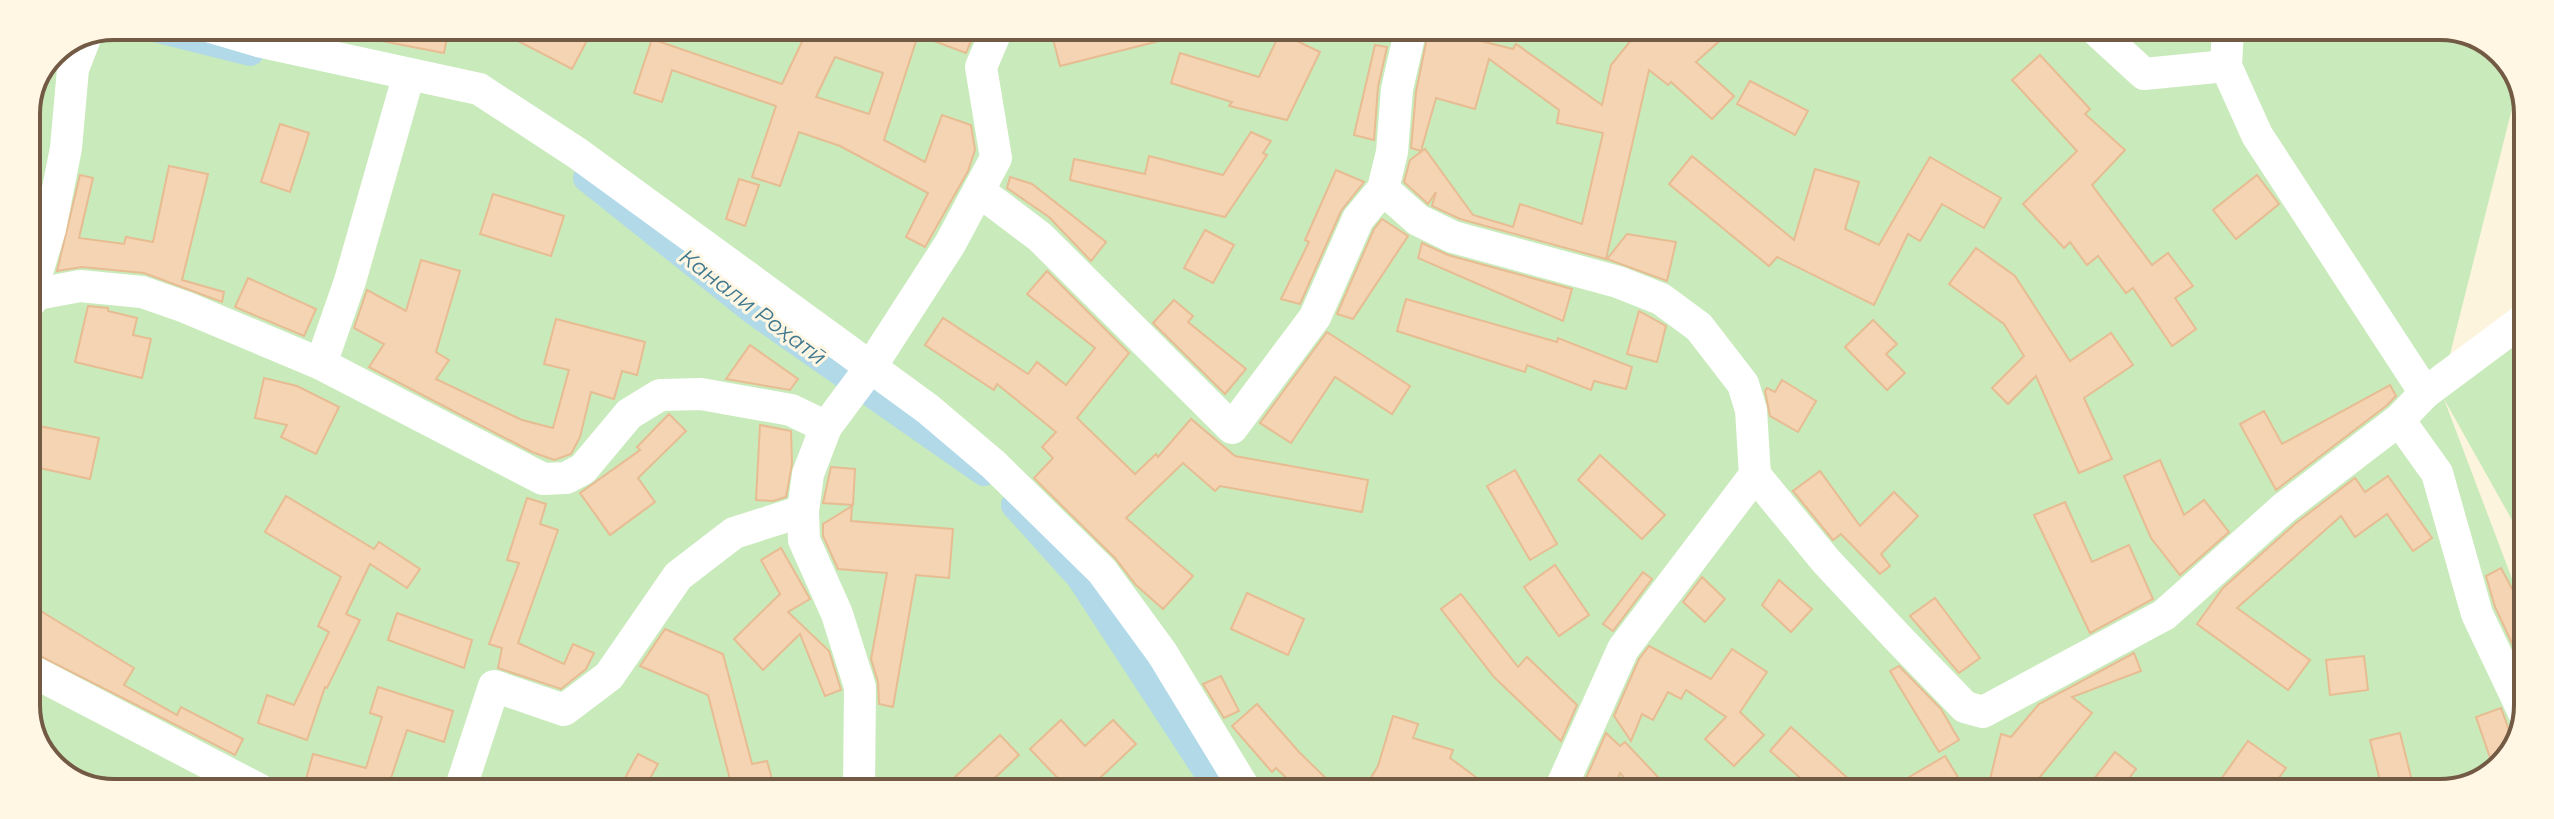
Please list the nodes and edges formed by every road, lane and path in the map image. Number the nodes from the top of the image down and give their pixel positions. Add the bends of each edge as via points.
1 (255, 40) edge
2 (992, 40) edge
3 (1408, 40) edge
4 (2107, 40) edge
5 (2227, 40) edge
6 (81, 48) edge
7 (2226, 66) junction
8 (406, 85) junction
9 (1383, 189) junction
10 (979, 191) junction
11 (40, 262) edge
12 (40, 293) edge
13 (2514, 327) edge
14 (321, 364) junction
15 (866, 373) junction
16 (2425, 393) junction
17 (2399, 420) junction
18 (830, 421) junction
19 (1755, 475) junction
20 (803, 511) junction
21 (40, 675) edge
22 (2514, 692) edge
23 (239, 779) edge
24 (464, 779) edge
25 (859, 779) edge
26 (1239, 779) edge
27 (1565, 779) edge

1 - 8 street
2 - 10 street via 981,67 996,158
3 - 9 street
4 - 7 street via 2144,74
5 - 7 street
6 - 11 street via 73,69 66,148
7 - 16 street via 2257,135
8 - 14 street
8 - 15 street via 479,89
9 - 10 street via 1358,219 1315,317 1232,428 1040,237
9 - 19 street via 1418,220 1453,237 1618,282 1661,299 1699,327 1743,384 1751,410
10 - 15 street
12 - 14 street via 80,286 142,292
13 - 16 street
14 - 18 street via 543,479 566,478 583,469 629,414 660,395 701,394
15 - 18 street
15 - 26 street via 928,409 1102,571 1162,653
16 - 17 street
17 - 19 street via 2284,508 2164,615 1983,712 1965,707 1906,648
17 - 22 street via 2437,473 2477,614
18 - 20 street via 808,474
19 - 27 street via 1623,649
20 - 24 street via 734,533 678,576 609,676 564,710 494,686
20 - 25 street via 804,540 837,614 860,687
21 - 23 street

